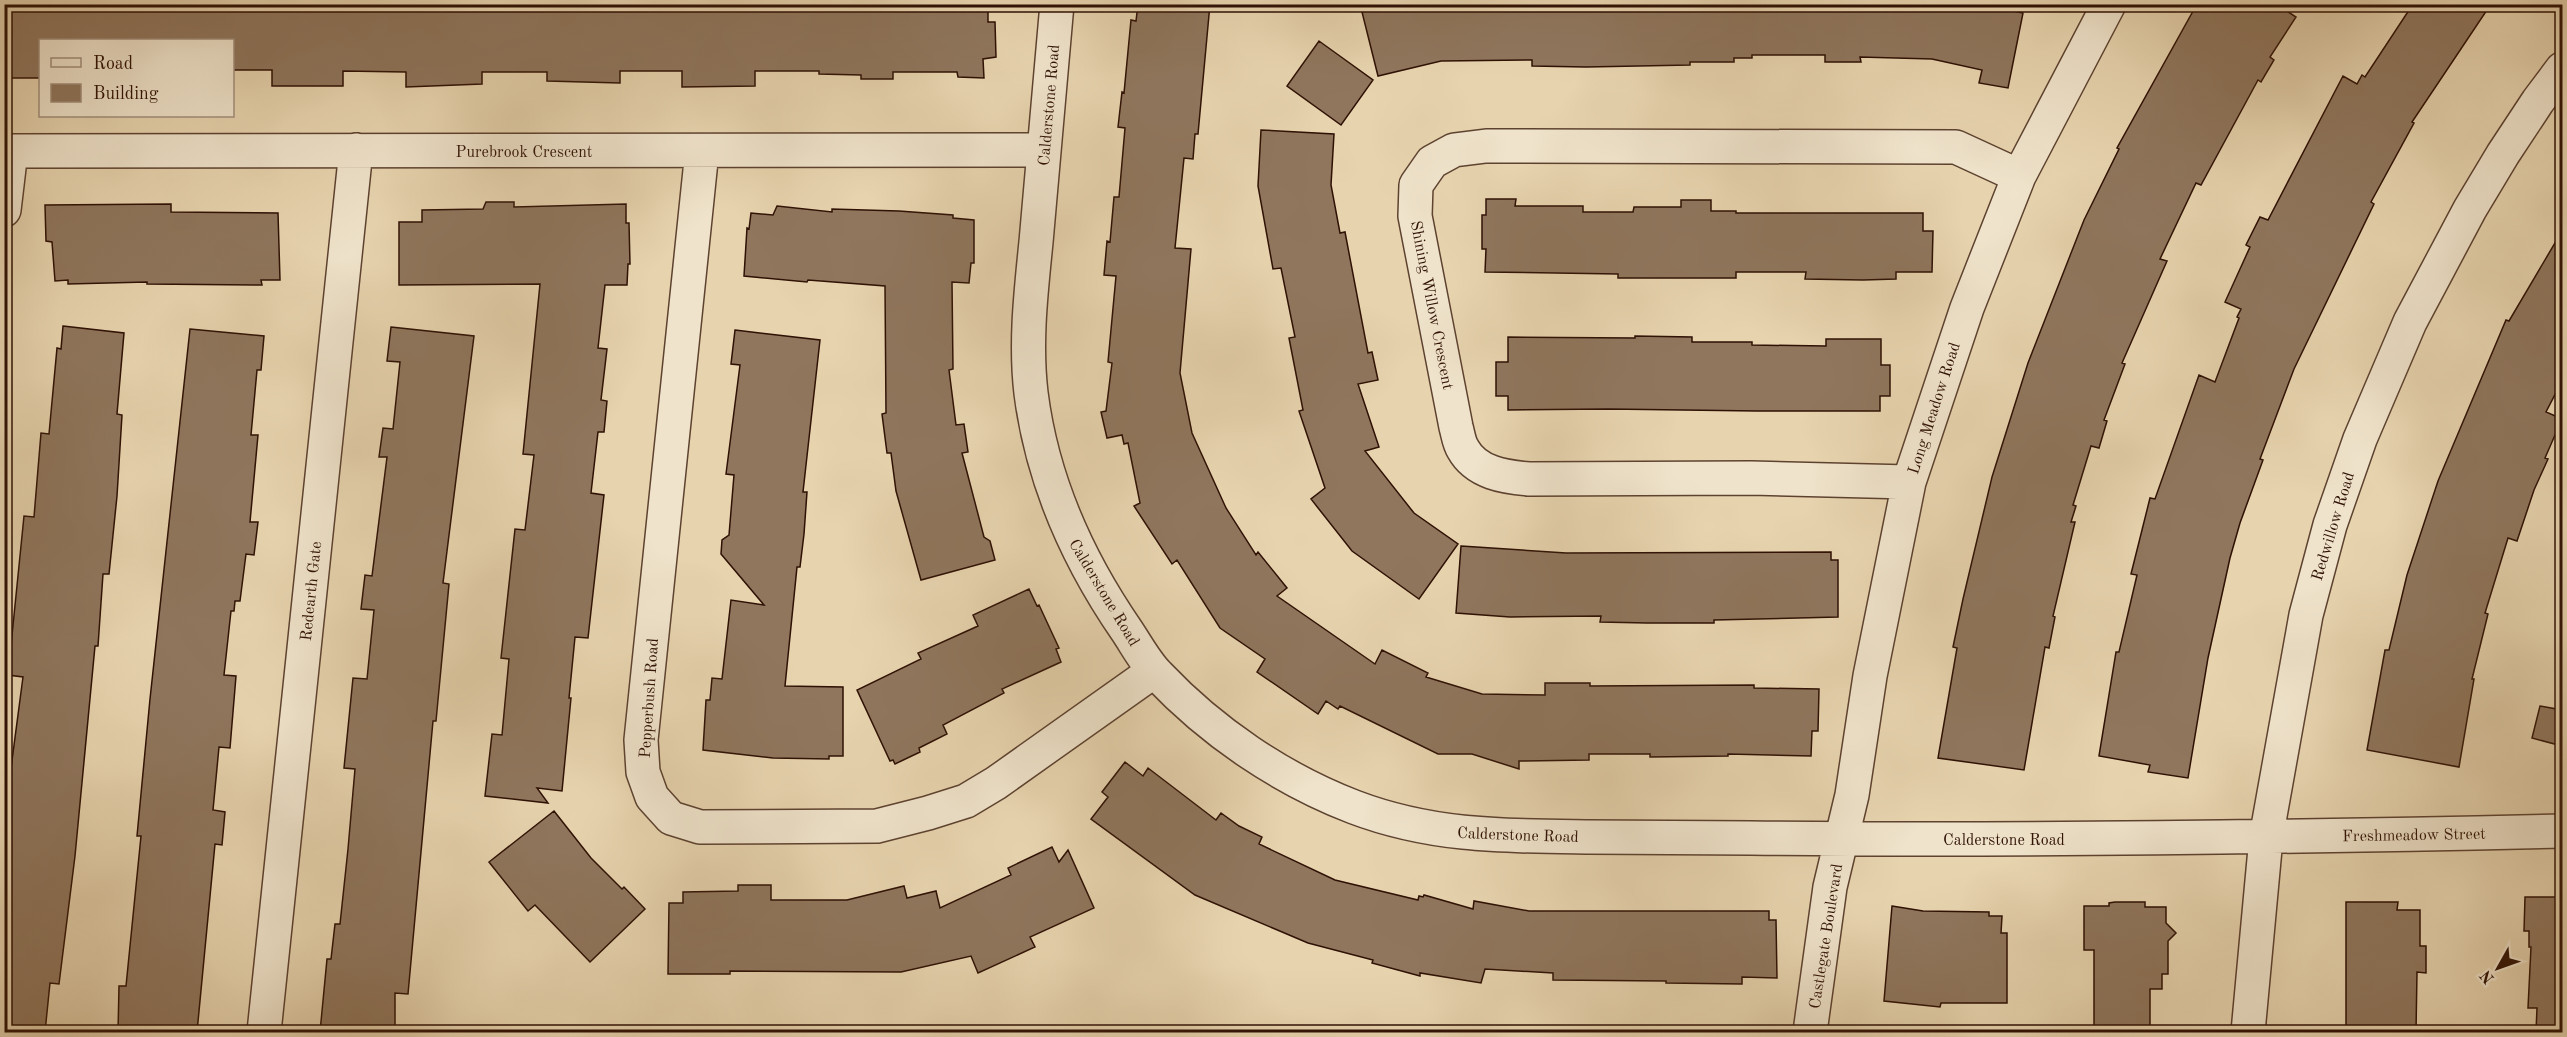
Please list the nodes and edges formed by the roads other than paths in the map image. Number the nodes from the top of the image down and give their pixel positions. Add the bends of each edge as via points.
1 (1057, 4) edge
2 (2109, 4) edge
3 (2562, 69) edge
4 (356, 150) junction
5 (1043, 150) junction
6 (702, 151) junction
7 (8, 152) edge
8 (2019, 176) junction
9 (4, 210) edge
10 (1909, 482) junction
11 (1154, 671) junction
12 (2562, 831) edge
13 (2266, 838) junction
14 (1841, 839) junction
15 (264, 1032) edge
16 (1810, 1032) edge
17 (2248, 1032) edge

1 - 5 street, Calderstone Road
2 - 8 street, Long Meadow Road
3 - 13 street, Redwillow Road via 2470,209 2410,322 2360,439 2330,525 2306,615
4 - 6 street, Purebrook Crescent
4 - 7 street, Purebrook Crescent
4 - 15 street, Redearth Gate
5 - 6 street, Purebrook Crescent
5 - 11 street, Calderstone Road via 1028,345 1031,394 1066,524 1088,570
6 - 11 street, Pepperbush Road via 641,740 643,772 652,797 671,818 700,827 877,826 966,801
7 - 9 street
8 - 10 street, Long Meadow Road via 1967,308
8 - 10 street, Shining Willow Crescent via 1956,147 1486,146 1454,150 1432,162 1416,184 1415,216 1456,427 1463,450 1478,466 1503,476 1529,479
10 - 14 street, Long Meadow Road
11 - 14 street, Calderstone Road via 1219,731 1256,756 1325,795 1404,822 1485,836
12 - 13 street, Freshmeadow Street
13 - 14 street, Calderstone Road
13 - 17 street, Redwillow Road
14 - 16 street, Castlegate Boulevard via 1830,887

